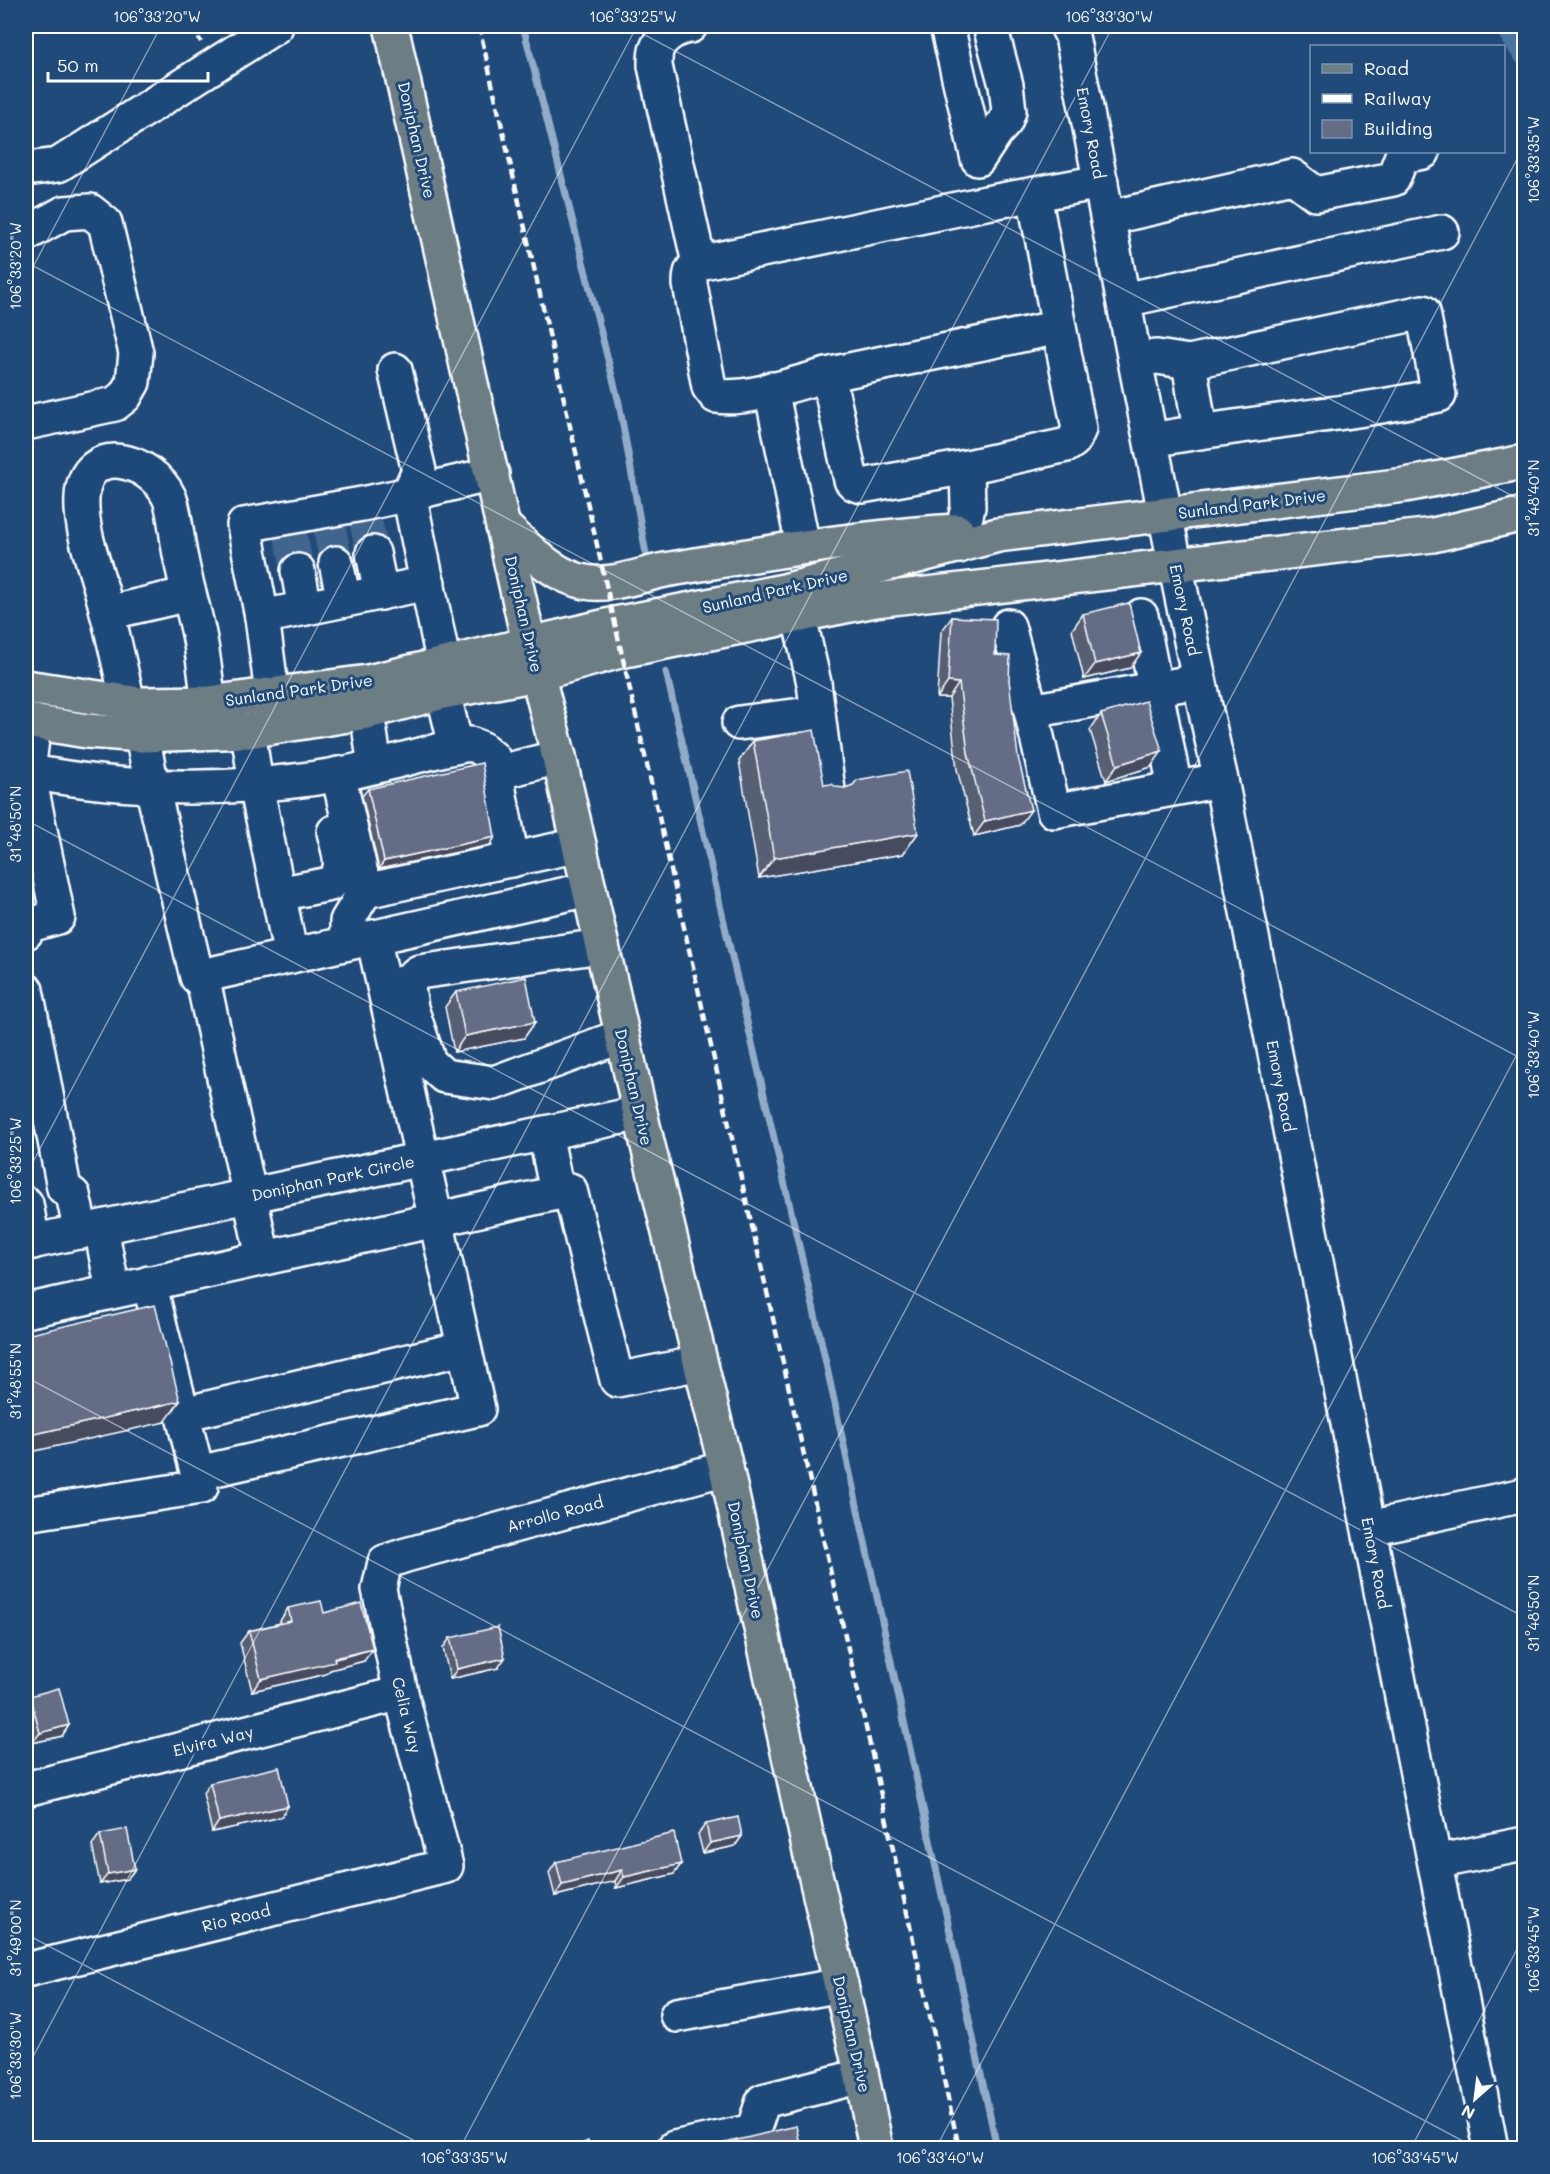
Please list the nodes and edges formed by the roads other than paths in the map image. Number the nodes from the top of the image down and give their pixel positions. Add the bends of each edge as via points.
1 (276, 26) edge
2 (391, 26) edge
3 (690, 26) edge
4 (947, 26) edge
5 (990, 26) edge
6 (1067, 26) edge
7 (1418, 153) edge
8 (978, 159) junction
9 (26, 170) edge
10 (1101, 182) junction
11 (1034, 195) junction
12 (986, 203) junction
13 (1108, 218) junction
14 (1442, 232) dead end
15 (26, 234) edge
16 (699, 262) junction
17 (1124, 300) junction
18 (1059, 327) junction
19 (1136, 359) junction
20 (1189, 362) junction
21 (395, 370) dead end
22 (828, 375) junction
23 (771, 389) junction
24 (26, 423) edge
25 (1200, 431) junction
26 (1152, 440) junction
27 (1524, 462) edge
28 (968, 467) junction
29 (492, 474) junction
30 (409, 494) junction
31 (1166, 514) junction
32 (1524, 514) edge
33 (503, 526) junction
34 (961, 538) junction
35 (803, 546) junction
36 (373, 553) tunnel mouth
37 (336, 563) tunnel mouth
38 (1175, 566) junction
39 (298, 571) tunnel mouth
40 (428, 584) junction
41 (381, 593) junction
42 (189, 594) junction
43 (344, 600) junction
44 (304, 608) junction
45 (107, 613) junction
46 (1141, 616) dead end
47 (262, 617) junction
48 (799, 617) junction
49 (1008, 626) dead end
50 (533, 658) junction
51 (443, 679) junction
52 (1199, 681) junction
53 (26, 687) edge
54 (1156, 688) junction
55 (272, 694) junction
56 (128, 702) junction
57 (209, 703) junction
58 (1031, 711) junction
59 (367, 712) junction
60 (818, 713) junction
61 (30, 722) edge
62 (739, 723) dead end
63 (248, 731) junction
64 (142, 735) junction
65 (456, 746) junction
66 (559, 757) junction
67 (375, 766) junction
68 (27, 772) edge
69 (496, 773) junction
70 (330, 775) junction
71 (1221, 780) junction
72 (256, 785) junction
73 (152, 786) junction
74 (1175, 788) junction
75 (828, 790) edge
76 (579, 845) junction
77 (499, 862) junction
78 (406, 882) junction
79 (589, 889) junction
80 (365, 891) junction
81 (279, 894) junction
82 (498, 909) junction
83 (26, 932) edge
84 (385, 935) junction
85 (601, 946) junction
86 (291, 956) junction
87 (202, 976) junction
88 (403, 980) junction
89 (26, 990) edge
90 (622, 1036) junction
91 (444, 1076) junction
92 (408, 1090) junction
93 (640, 1113) junction
94 (545, 1133) junction
95 (423, 1159) junction
96 (557, 1192) junction
97 (251, 1196) junction
98 (26, 1204) edge
99 (436, 1218) junction
100 (91, 1230) junction
101 (29, 1243) edge
102 (263, 1257) junction
103 (149, 1283) junction
104 (113, 1291) junction
105 (26, 1311) edge
106 (464, 1348) junction
107 (700, 1363) junction
108 (183, 1414) junction
109 (726, 1468) junction
110 (198, 1473) junction
111 (1524, 1495) edge
112 (26, 1514) edge
113 (1369, 1528) junction
114 (386, 1563) joint
115 (401, 1693) junction
116 (26, 1789) edge
117 (1524, 1844) edge
118 (1435, 1862) junction
119 (446, 1866) joint
120 (26, 1970) edge
121 (841, 1985) junction
122 (677, 2015) dead end
123 (861, 2076) junction
124 (674, 2148) edge
125 (876, 2148) edge
126 (1491, 2148) edge

1 - 9 street via 58,165
2 - 29 main road, Doniphan Drive
3 - 16 street via 665,37 656,50 655,66
4 - 8 street
5 - 8 street via 1009,111
6 - 10 street, Emory Road
7 - 13 street via 1402,156 1393,179 1316,194 1292,176
8 - 12 street
10 - 11 street
10 - 13 street, Emory Road
11 - 12 street
11 - 18 street
12 - 16 street
13 - 17 street, Emory Road
14 - 17 street
15 - 24 street via 64,213 90,211 105,223 136,353 133,382 115,404
16 - 23 street via 692,268 690,284 709,387 716,396 728,398
17 - 19 street, Emory Road
18 - 22 street
18 - 28 street via 1080,429 1074,441
19 - 20 street via 1157,357
19 - 26 street, Emory Road
20 - 25 street
20 - 25 street via 1424,312 1439,395 1382,407
21 - 30 street via 419,471
22 - 23 street
22 - 28 street via 850,480 855,484 862,486
23 - 35 street
25 - 26 street
26 - 31 street, Emory Road
27 - 31 main road, Sunland Park Drive via 1405,485
28 - 34 street via 968,507
29 - 30 street
29 - 33 main road, Doniphan Drive
30 - 40 street
30 - 47 street via 363,510 289,525 244,525
31 - 34 main road, Sunland Park Drive
31 - 38 street, Emory Road
32 - 38 main road, Sunland Park Drive via 1433,535
33 - 35 main road via 540,560 558,572 588,583 606,583
33 - 50 main road, Doniphan Drive
34 - 35 main road via 895,535
34 - 50 main road, Sunland Park Drive via 784,591
36 - 41 street
37 - 43 street
38 - 48 main road, Sunland Park Drive via 875,600
38 - 52 street, Emory Road
39 - 44 street
40 - 41 street
40 - 51 street
41 - 43 street
42 - 45 street
42 - 45 street via 169,497 153,475 135,463 103,462 87,476 82,497 86,535
42 - 57 street
43 - 44 street
44 - 47 street
45 - 56 street
46 - 54 street
47 - 55 street
48 - 50 main road, Sunland Park Drive via 620,651
48 - 60 street
49 - 58 street
50 - 51 main road, Sunland Park Drive
50 - 66 main road, Doniphan Drive
51 - 55 main road, Sunland Park Drive via 368,682
51 - 59 main road, Sunland Park Drive
51 - 65 street
52 - 54 street
52 - 71 street, Emory Road
53 - 56 main road, Sunland Park Drive
54 - 58 street
54 - 74 street
55 - 57 main road, Sunland Park Drive
56 - 57 main road, Sunland Park Drive
58 - 74 street via 1054,811
59 - 63 main road, Sunland Park Drive
59 - 67 street
60 - 62 street
60 - 75 street
61 - 64 main road, Sunland Park Drive
61 - 68 street
63 - 64 main road, Sunland Park Drive
63 - 72 street
64 - 73 street
65 - 67 street
65 - 69 street via 470,744 488,753
66 - 69 street
66 - 76 main road, Doniphan Drive
67 - 70 street
68 - 73 street
68 - 83 street via 58,917 26,926
69 - 77 street
70 - 72 street
70 - 80 street
70 - 81 street via 339,874 330,884
71 - 74 street
71 - 113 street, Emory Road
72 - 73 street
72 - 81 street
73 - 87 street via 196,977
76 - 77 street
76 - 79 main road, Doniphan Drive
77 - 78 street
77 - 82 street
78 - 80 street
78 - 84 street
79 - 82 street
79 - 85 main road, Doniphan Drive
80 - 84 street via 347,921
81 - 86 street
82 - 84 street
84 - 86 street
84 - 88 street
85 - 88 street
85 - 90 main road, Doniphan Drive
86 - 87 street
87 - 97 street
88 - 91 street via 429,1062
88 - 92 street
89 - 100 street via 64,1188 73,1195
90 - 91 street via 494,1083
90 - 93 main road, Doniphan Drive
91 - 92 street
92 - 95 street
93 - 94 street, Doniphan Park Circle
93 - 107 main road, Doniphan Drive
94 - 95 street, Doniphan Park Circle
94 - 96 street
95 - 97 street, Doniphan Park Circle
95 - 99 street
96 - 99 street
96 - 107 street via 570,1190 617,1380
97 - 100 street, Doniphan Park Circle
97 - 102 street
98 - 101 street
99 - 102 street
99 - 106 street
100 - 101 street, Doniphan Park Circle
100 - 104 street
102 - 103 street
103 - 104 street
103 - 108 street
104 - 105 street
106 - 108 street
106 - 110 street via 478,1409
107 - 109 main road, Doniphan Drive
108 - 110 street
109 - 114 street, Arrollo Road
109 - 121 main road, Doniphan Drive
110 - 112 street via 201,1487
111 - 113 street
113 - 118 street, Emory Road
114 - 115 street, Celia Way via 379,1589
115 - 116 street, Elvira Way
115 - 119 street, Celia Way
117 - 118 street
118 - 126 street, Emory Road
119 - 120 street, Rio Road
121 - 122 street
121 - 123 main road, Doniphan Drive
123 - 124 street via 763,2101 753,2131
123 - 125 main road, Doniphan Drive

